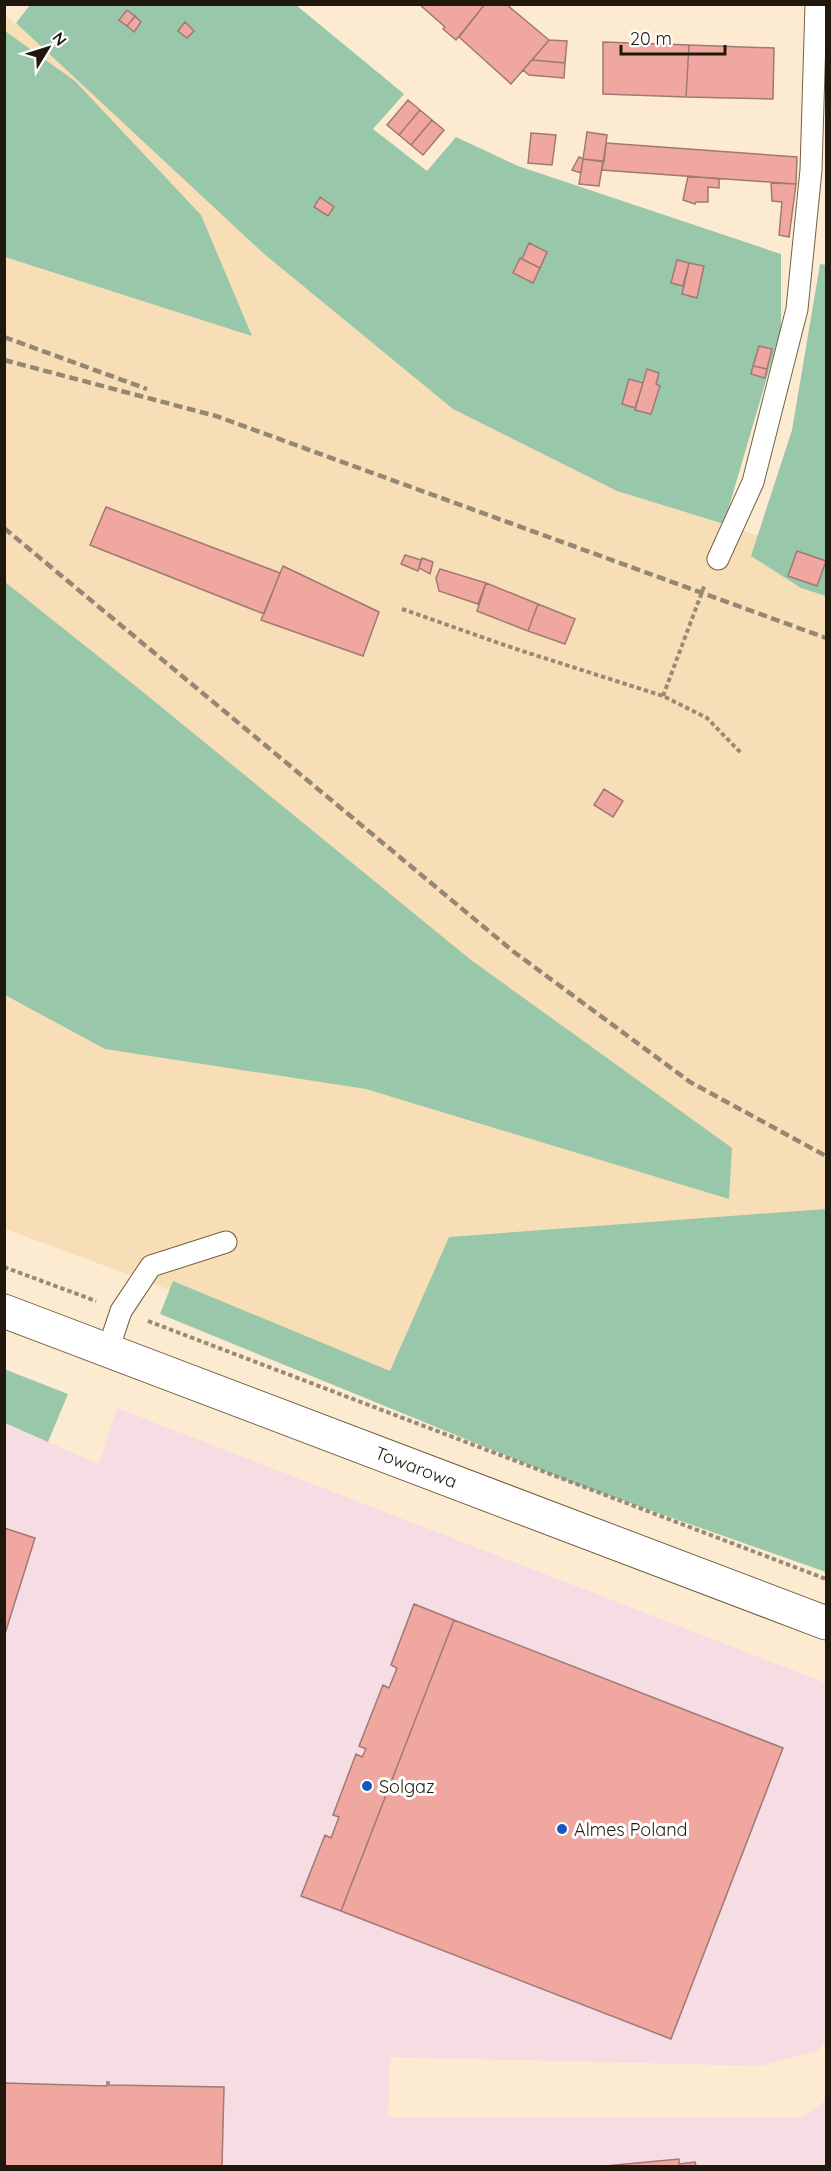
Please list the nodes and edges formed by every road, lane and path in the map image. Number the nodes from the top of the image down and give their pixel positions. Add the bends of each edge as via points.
1 (816, 4) edge
2 (718, 559) joint
3 (402, 609) dead end
4 (663, 696) junction
5 (742, 754) dead end
6 (226, 1242) dead end
7 (4, 1267) edge
8 (4, 1311) edge
9 (121, 1311) junction
10 (108, 1350) junction
11 (826, 1579) edge
12 (826, 1623) edge

1 - 2 lane via 811,170 797,309 753,482
2 - 4 path via 701,592
3 - 4 path
4 - 5 path via 707,718
6 - 9 lane via 151,1266
7 - 9 path
8 - 10 main road, Towarowa
9 - 10 lane
9 - 11 path
10 - 12 main road, Towarowa

